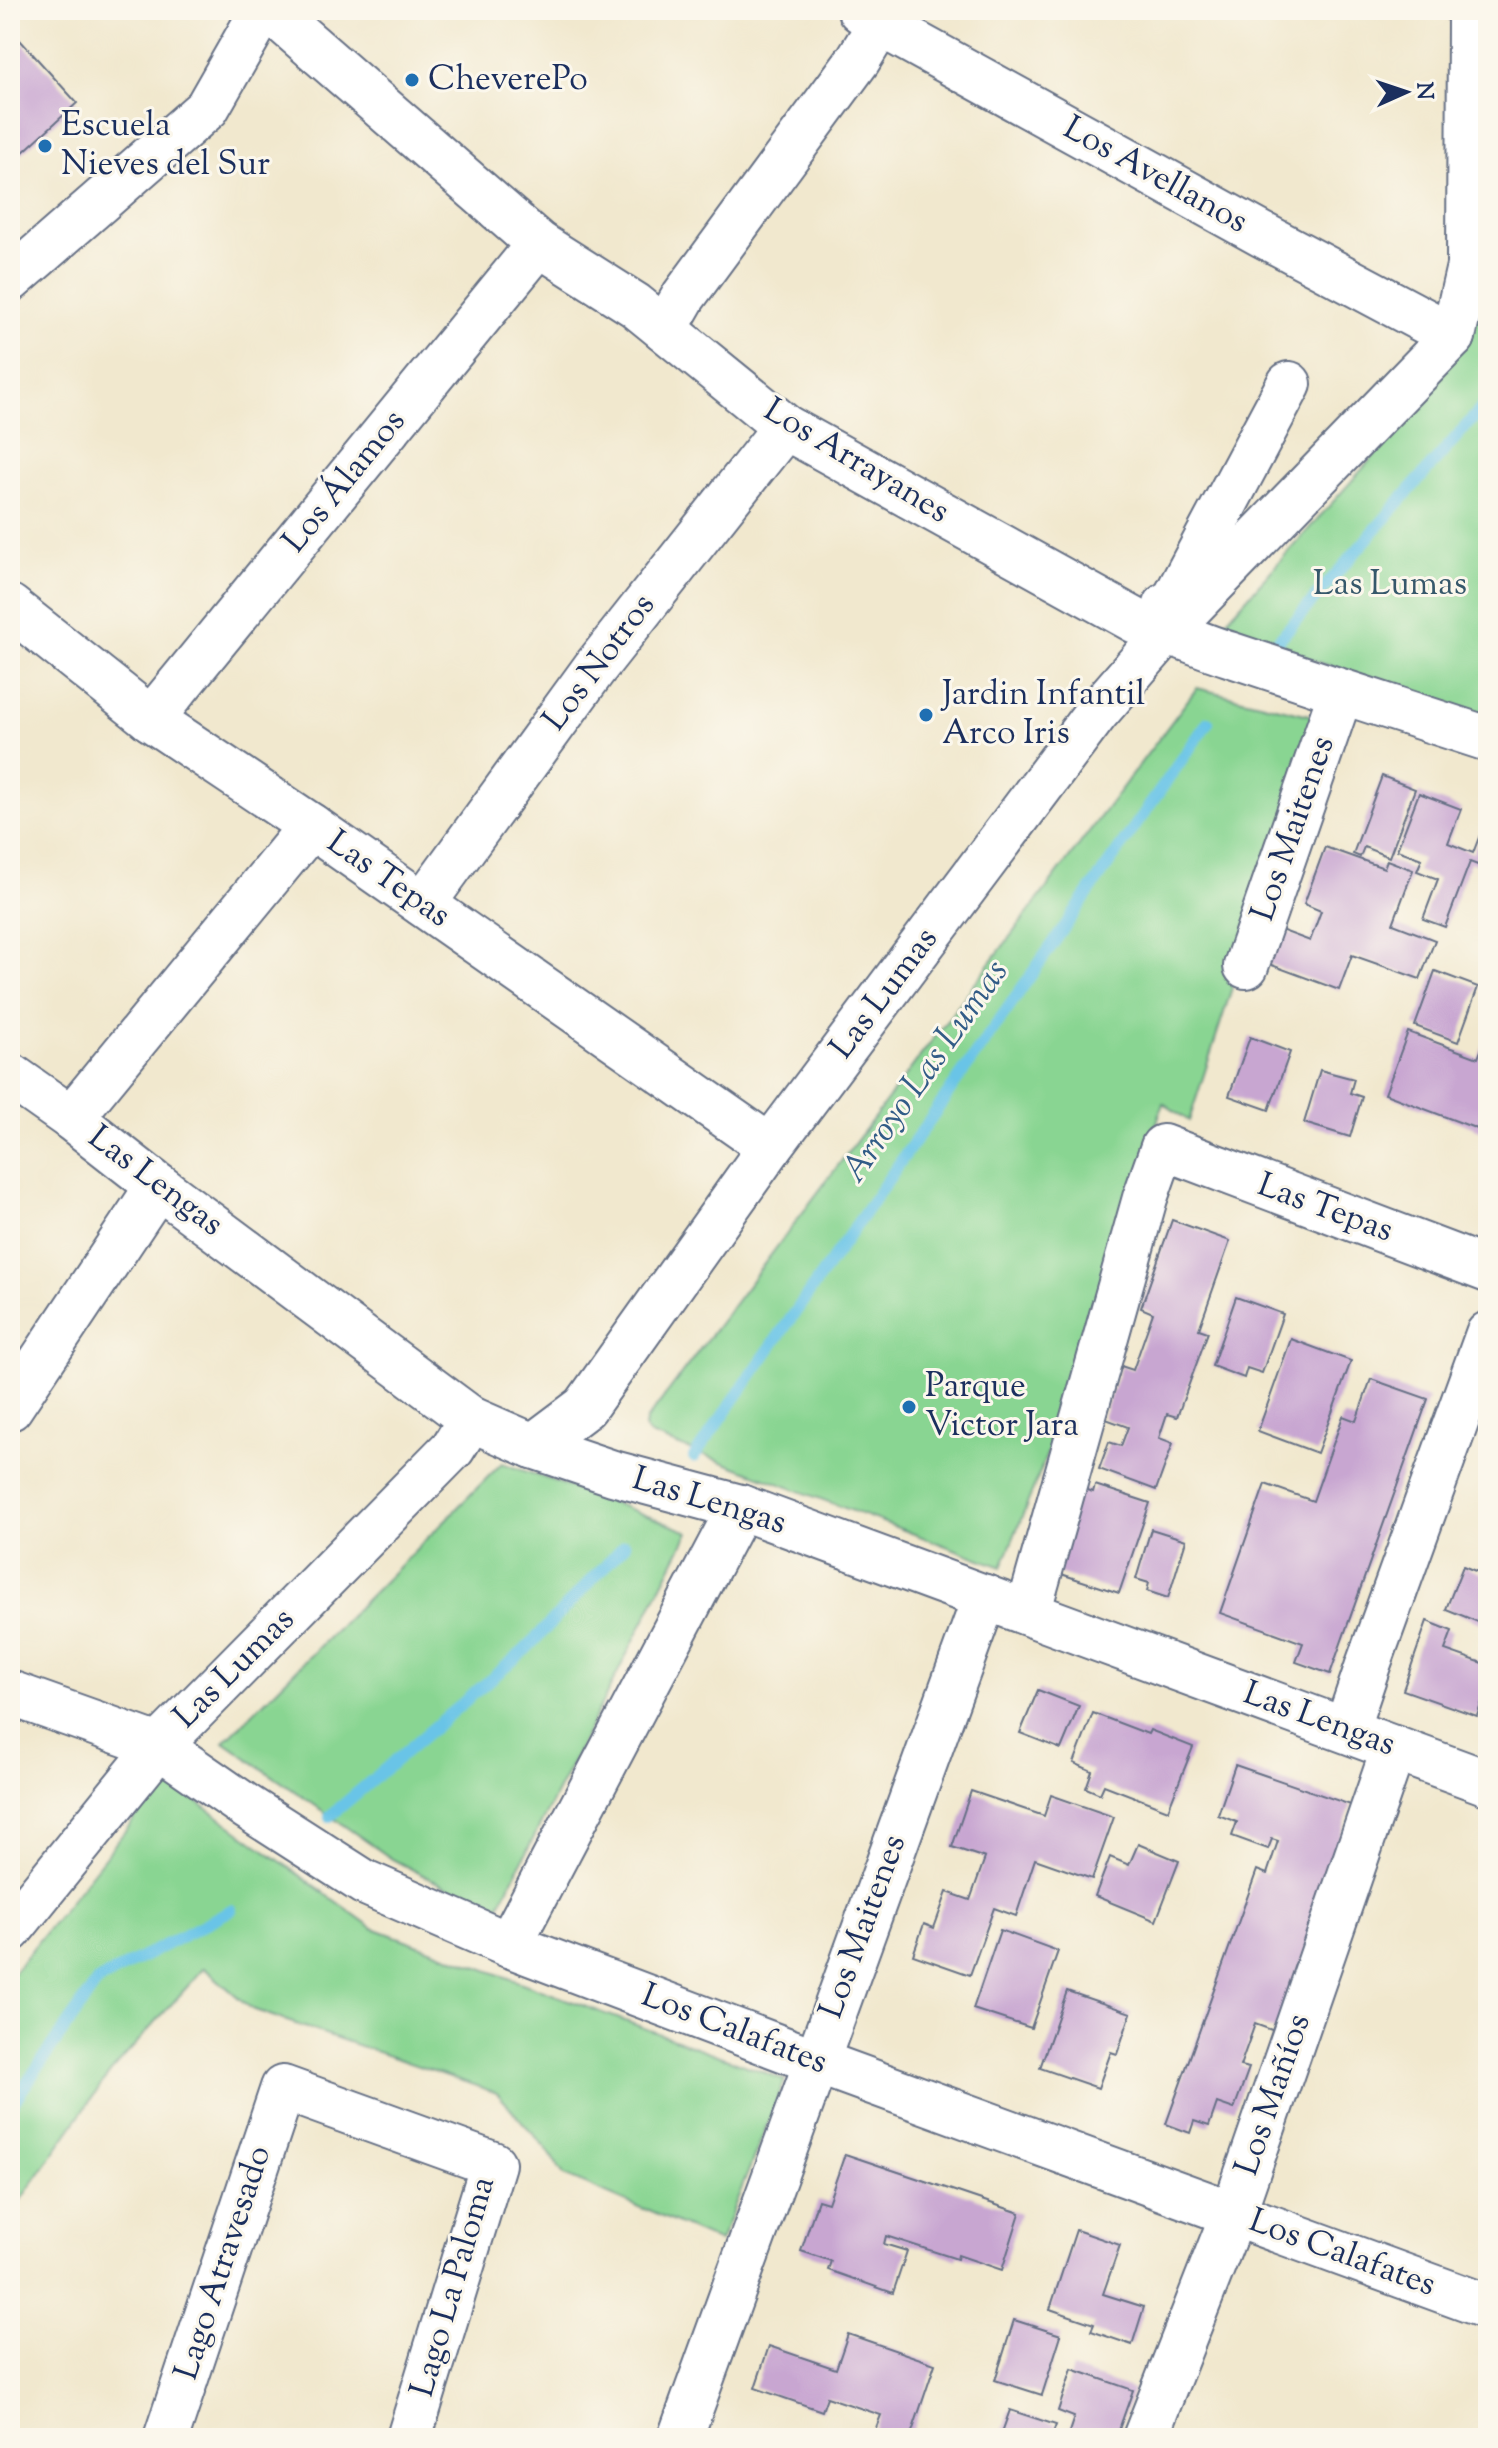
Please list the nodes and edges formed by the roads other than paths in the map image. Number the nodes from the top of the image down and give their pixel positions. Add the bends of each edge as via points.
1 (263, 10) edge
2 (270, 10) edge
3 (1470, 10) edge
4 (877, 15) edge
5 (539, 244) junction
6 (10, 280) edge
7 (665, 329) junction
8 (1453, 336) junction
9 (1289, 384) dead end
10 (785, 427) junction
11 (10, 607) edge
12 (1152, 626) junction
13 (1341, 692) junction
14 (151, 719) junction
15 (1488, 739) edge
16 (311, 826) junction
17 (423, 904) junction
18 (1246, 966) dead end
19 (10, 1075) edge
20 (71, 1118) junction
21 (770, 1147) junction
22 (158, 1186) junction
23 (1488, 1270) edge
24 (1488, 1334) edge
25 (10, 1408) edge
26 (471, 1419) junction
27 (533, 1446) junction
28 (740, 1507) junction
29 (985, 1597) junction
30 (1028, 1613) junction
31 (10, 1693) edge
32 (1346, 1730) junction
33 (159, 1746) junction
34 (1394, 1748) junction
35 (1488, 1783) edge
36 (10, 1930) edge
37 (509, 1945) junction
38 (815, 2061) junction
39 (283, 2088) joint
40 (1233, 2214) junction
41 (1488, 2307) edge
42 (166, 2438) edge
43 (409, 2438) edge
44 (680, 2438) edge
45 (1145, 2438) edge

1 - 6 street via 207,108
2 - 5 street, Los Arrayanes
3 - 8 street via 1469,266
4 - 7 street via 858,60
4 - 8 street, Los Avellanos via 1263,235
5 - 7 street, Los Arrayanes
5 - 14 street, Los Álamos
7 - 10 street, Los Arrayanes
8 - 12 street, Las Lumas
9 - 12 street via 1174,600
10 - 12 street, Los Arrayanes
10 - 17 street, Los Notros via 594,669
11 - 14 street, Las Tepas
12 - 13 street, Los Arrayanes
12 - 21 street, Las Lumas via 1096,713
13 - 15 street, Los Arrayanes
13 - 18 street, Los Maitenes
14 - 16 street, Las Tepas
16 - 17 street, Las Tepas
16 - 20 street
17 - 21 street, Las Tepas
19 - 20 street, Las Lengas
20 - 22 street, Las Lengas
21 - 27 street, Las Lumas via 585,1407
22 - 25 street
22 - 26 street, Las Lengas
23 - 30 street, Las Tepas via 1163,1147
24 - 32 street
26 - 27 street, Las Lengas
26 - 33 street, Las Lumas via 453,1448
27 - 28 street, Las Lengas
28 - 29 street, Las Lengas
28 - 37 street
29 - 30 street, Las Lengas
29 - 38 street, Los Maitenes
30 - 32 street, Las Lengas
31 - 33 street, Los Calafates
32 - 34 street, Las Lengas
33 - 36 street, Las Lumas
33 - 37 street, Los Calafates via 364,1882
34 - 35 street, Las Lengas
34 - 40 street, Los Mañíos
37 - 38 street, Los Calafates
38 - 40 street, Los Calafates
38 - 44 street, Los Maitenes
39 - 42 street, Lago Atravesado
39 - 43 street, Lago La Paloma via 493,2164
40 - 41 street, Los Calafates
40 - 45 street, Los Mañíos

